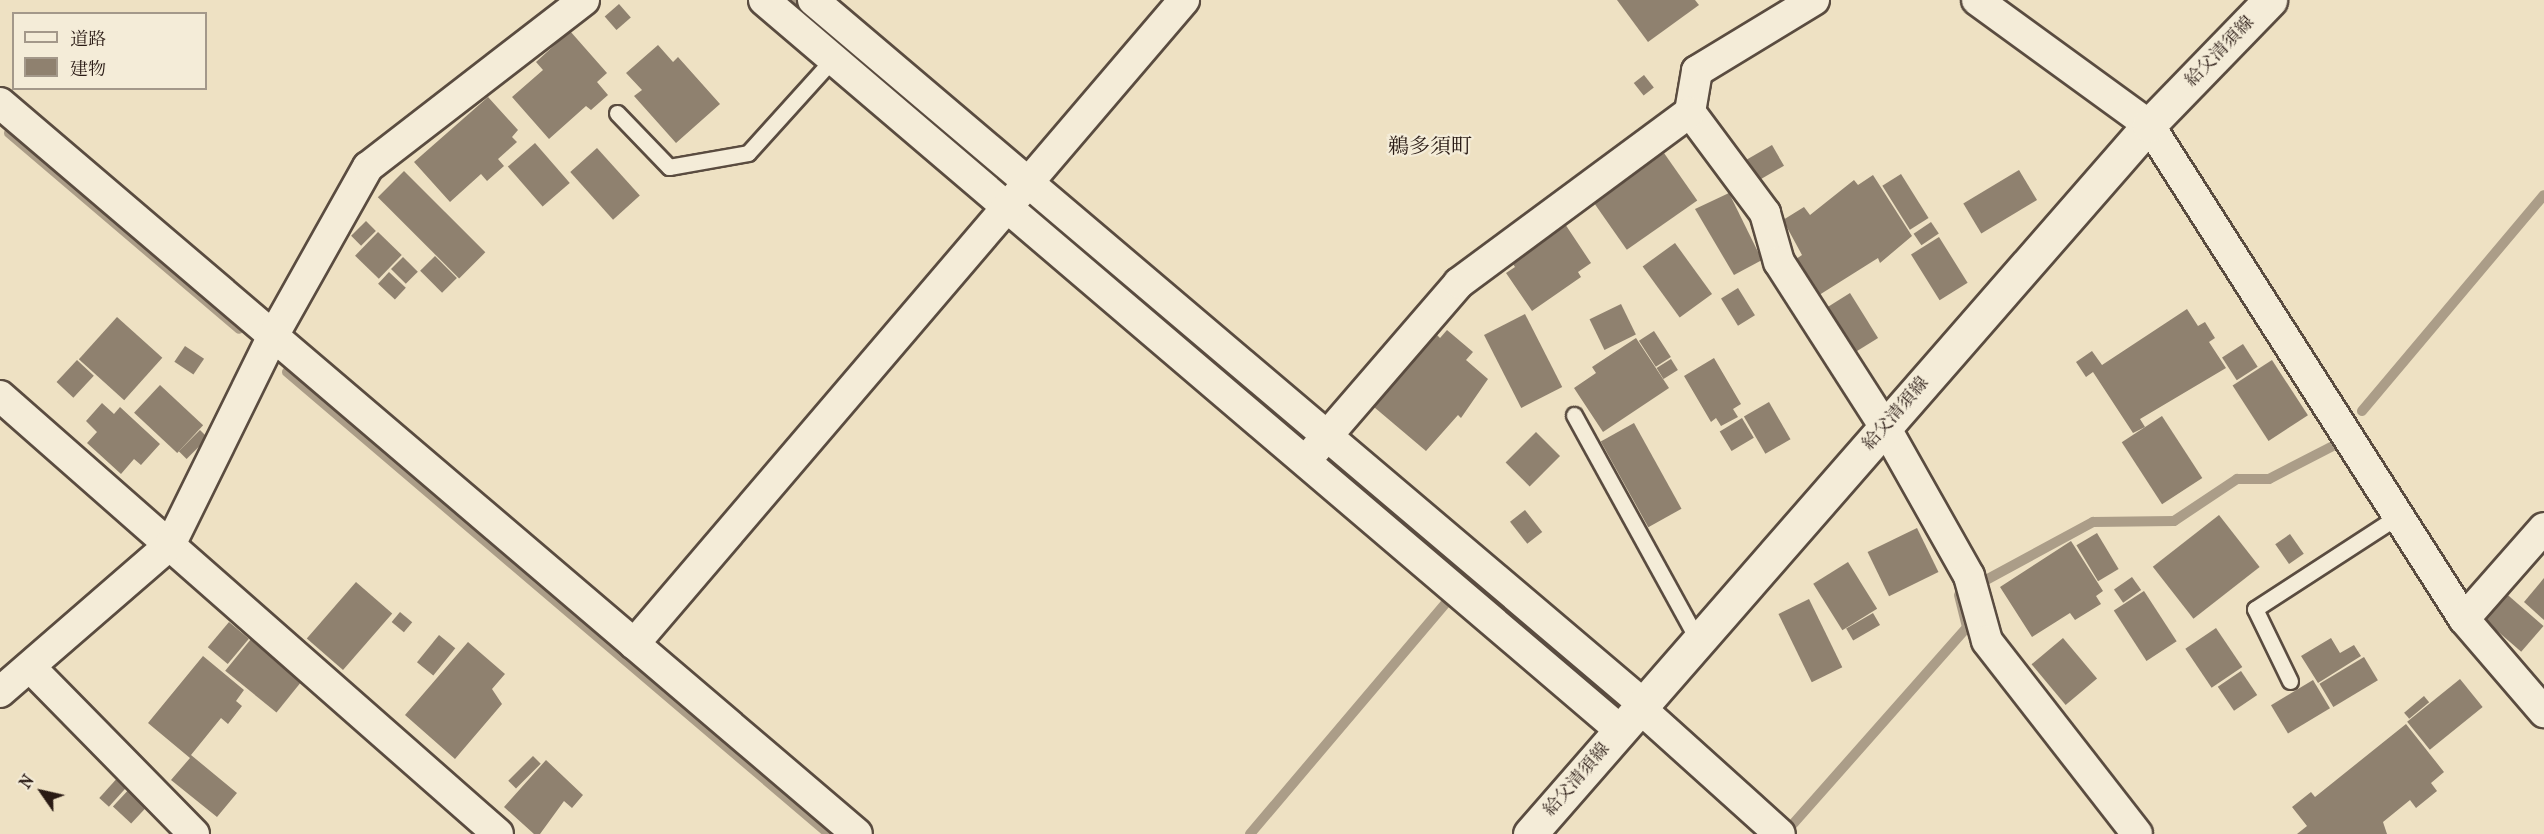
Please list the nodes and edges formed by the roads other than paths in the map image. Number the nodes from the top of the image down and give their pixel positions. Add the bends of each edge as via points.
1 (584, 0) edge
2 (764, 0) edge
3 (813, 0) edge
4 (1184, 0) edge
5 (1814, 0) edge
6 (1977, 0) edge
7 (2270, 0) edge
8 (834, 59) junction
9 (0, 103) edge
10 (1690, 112) junction
11 (616, 113) dead end
12 (2149, 125) junction
13 (1028, 182) junction
14 (1007, 207) junction
15 (273, 336) junction
16 (0, 396) edge
17 (1574, 415) dead end
18 (1885, 427) junction
19 (1327, 436) junction
20 (1305, 461) junction
21 (2398, 516) junction
22 (2544, 528) edge
23 (170, 546) junction
24 (2464, 619) junction
25 (1698, 641) junction
26 (634, 644) junction
27 (30, 667) junction
28 (2290, 681) dead end
29 (0, 692) edge
30 (2544, 712) edge
31 (1634, 714) junction
32 (194, 834) edge
33 (498, 834) edge
34 (857, 834) edge
35 (1530, 834) edge
36 (1780, 834) edge
37 (2137, 834) edge

1 - 15 street via 368,167
2 - 8 street
3 - 13 street
4 - 13 street
5 - 10 street via 1697,71
6 - 12 street
7 - 12 main road, 給父清須線
8 - 11 lane via 748,153 669,167
8 - 14 street
9 - 15 street
10 - 18 street via 1765,213 1779,262
10 - 19 street via 1459,283
12 - 18 main road, 給父清須線
12 - 21 street
13 - 14 street
13 - 19 street
14 - 20 street
14 - 26 street
15 - 23 street
15 - 26 street
16 - 23 street
17 - 25 lane
18 - 25 main road, 給父清須線
18 - 37 street via 1969,576 1987,641
19 - 20 street
19 - 31 street
20 - 31 street
21 - 24 street
21 - 28 lane via 2255,609
22 - 24 street
23 - 27 street
23 - 33 street
24 - 30 street
25 - 31 main road, 給父清須線
26 - 34 street
27 - 29 street
27 - 32 street
31 - 35 main road, 給父清須線
31 - 36 street

